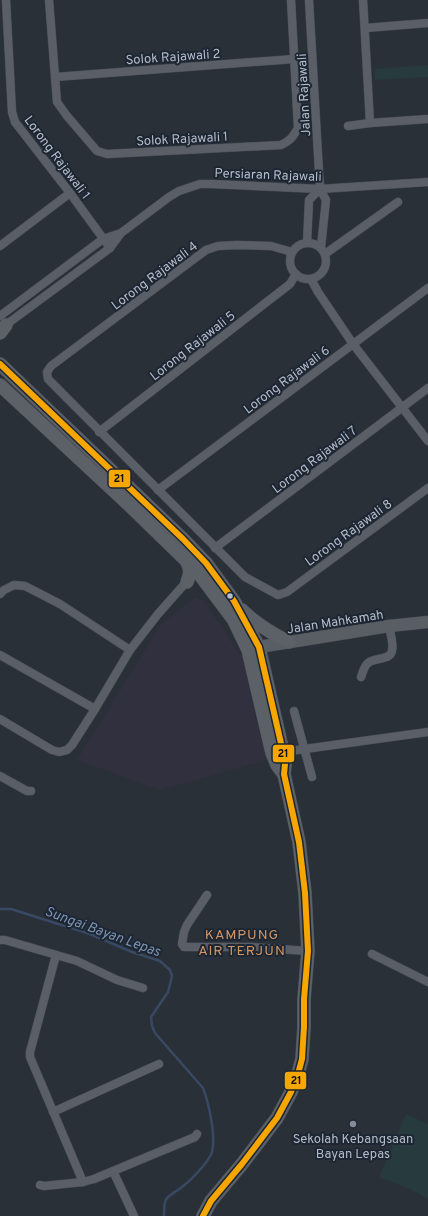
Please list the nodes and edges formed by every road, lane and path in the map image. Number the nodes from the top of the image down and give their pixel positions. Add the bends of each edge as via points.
1 (6, 0) edge
2 (49, 0) edge
3 (291, 0) edge
4 (309, 0) edge
5 (363, 0) edge
6 (428, 23) edge
7 (365, 28) junction
8 (294, 59) junction
9 (55, 77) junction
10 (428, 119) edge
11 (370, 123) junction
12 (348, 126) dead end
13 (428, 182) edge
14 (320, 189) junction
15 (70, 193) junction
16 (398, 202) dead end
17 (120, 233) junction
18 (103, 239) junction
19 (307, 243) junction
20 (0, 246) edge
21 (110, 248) junction
22 (323, 251) junction
23 (292, 252) junction
24 (296, 274) junction
25 (311, 279) junction
26 (428, 288) edge
27 (2, 326) edge
28 (354, 344) junction
29 (0, 364) edge
30 (0, 385) edge
31 (428, 388) edge
32 (403, 408) junction
33 (99, 432) junction
34 (428, 441) edge
35 (428, 488) edge
36 (158, 490) junction
37 (215, 548) junction
38 (197, 566) junction
39 (187, 582) junction
40 (205, 584) junction
41 (0, 594) edge
42 (234, 601) junction
43 (428, 622) edge
44 (389, 626) junction
45 (289, 642) junction
46 (253, 649) junction
47 (130, 650) junction
48 (0, 655) edge
49 (361, 677) dead end
50 (96, 709) junction
51 (294, 711) dead end
52 (0, 719) edge
53 (428, 732) edge
54 (304, 749) junction
55 (283, 752) junction
56 (284, 774) junction
57 (0, 776) edge
58 (312, 777) dead end
59 (31, 791) dead end
60 (207, 895) dead end
61 (0, 940) edge
62 (308, 951) junction
63 (372, 954) dead end
64 (56, 955) junction
65 (428, 982) edge
66 (143, 988) dead end
67 (159, 1064) dead end
68 (53, 1112) junction
69 (197, 1134) dead end
70 (113, 1171) junction
71 (83, 1182) junction
72 (40, 1185) dead end
73 (134, 1216) edge
74 (202, 1216) edge

1 - 15 street, Lorong Rajawali 1 via 12,112 15,122
2 - 9 street, Solok Rajawali 1
3 - 8 street, Solok Rajawali 1
4 - 14 street, Jalan Rajawali
5 - 7 street
6 - 7 street
7 - 11 street
8 - 9 street, Solok Rajawali 2
8 - 9 street, Solok Rajawali 1 via 298,128 293,138 281,145 107,154 97,151 59,106
10 - 11 street
11 - 12 street
13 - 14 street, Persiaran Rajawali
14 - 17 street, Persiaran Rajawali via 211,184 194,186 169,197
14 - 19 street via 309,200
14 - 22 street, Jalan Rajawali via 326,200
15 - 18 street, Lorong Rajawali 1
15 - 20 street
16 - 22 street
17 - 18 street, Persiaran Rajawali
17 - 21 street, Persiaran Rajawali
18 - 21 street, Lorong Rajawali 1
18 - 27 street, Persiaran Rajawali
19 - 22 street via 316,244
19 - 23 street via 296,247
21 - 27 street, Persiaran Rajawali
22 - 25 street via 326,259 324,270
23 - 24 street via 290,264
23 - 33 street, Lorong Rajawali 4 via 271,246 244,245 218,246 206,250 51,366 47,372 48,379
24 - 25 street
24 - 33 street, Lorong Rajawali 5 via 290,284
25 - 28 street
26 - 28 street, Lorong Rajawali 6
28 - 32 street
28 - 36 street, Lorong Rajawali 6
29 - 38 main road via 183,539
30 - 38 main road
31 - 32 street, Lorong Rajawali 7
32 - 34 street
32 - 37 street, Lorong Rajawali 7
33 - 36 street
35 - 37 street, Lorong Rajawali 8 via 282,594 278,595 245,577
36 - 37 street
38 - 39 main road via 190,567
38 - 40 main road
38 - 42 main road
39 - 40 main road via 197,580
39 - 47 street
40 - 46 main road
41 - 47 street via 14,586 25,586 60,604
42 - 45 main road via 259,625
42 - 46 main road
43 - 44 main road, Jalan Mahkamah
44 - 45 main road, Jalan Mahkamah
44 - 49 street via 391,654 383,659 372,660 367,664
45 - 46 main road, Jalan Mahkamah
46 - 55 main road
46 - 56 main road via 272,753
47 - 50 street
48 - 50 street
50 - 52 street via 72,745 67,750 59,752
51 - 54 street
53 - 54 street
54 - 55 street
54 - 58 street
55 - 56 main road
56 - 62 main road via 299,842
57 - 59 street
60 - 62 street via 187,925 182,944 184,947 252,947
61 - 64 street
62 - 74 main road via 302,1058 291,1092 271,1127 211,1201
63 - 65 street
64 - 66 street
64 - 68 street via 30,1052 31,1062
67 - 68 street
68 - 71 street
69 - 70 street
70 - 71 street
70 - 73 street
71 - 72 street

